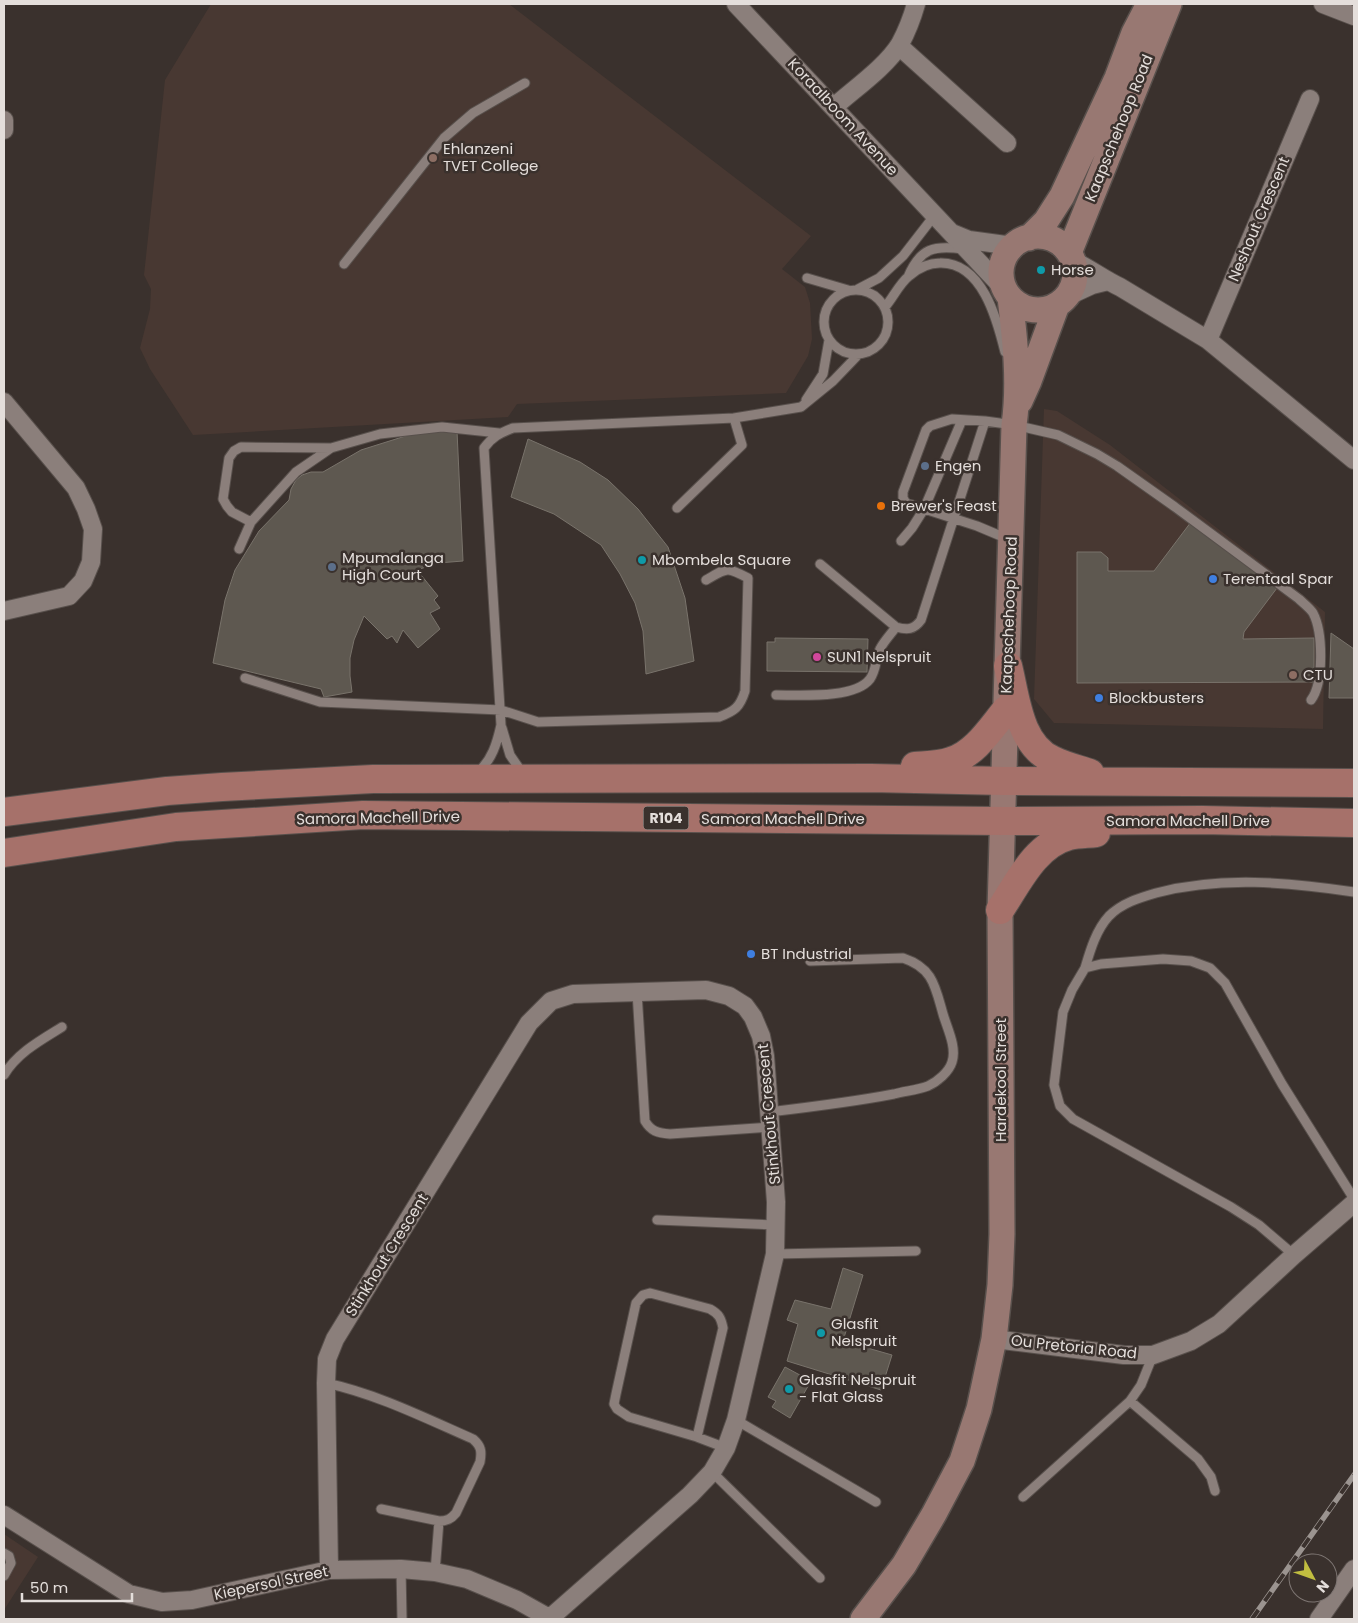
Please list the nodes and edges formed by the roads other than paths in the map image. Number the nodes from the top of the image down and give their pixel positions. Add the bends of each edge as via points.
1 (736, 4) edge
2 (916, 4) edge
3 (1149, 4) edge
4 (1169, 4) edge
5 (1323, 4) edge
6 (1354, 16) edge
7 (1125, 31) dead end
8 (899, 46) junction
9 (1117, 78) junction
10 (525, 83) dead end
11 (1310, 99) dead end
12 (834, 107) junction
13 (4, 120) edge
14 (4, 130) edge
15 (1007, 143) dead end
16 (934, 216) junction
17 (949, 231) junction
18 (1021, 242) junction
19 (966, 249) junction
20 (1071, 256) junction
21 (344, 264) dead end
22 (908, 277) junction
23 (807, 278) dead end
24 (1108, 281) junction
25 (858, 289) junction
26 (848, 290) junction
27 (1008, 294) junction
28 (1061, 301) junction
29 (885, 307) junction
30 (829, 340) junction
31 (1208, 340) junction
32 (859, 354) junction
33 (4, 402) edge
34 (801, 406) junction
35 (1015, 410) junction
36 (734, 418) junction
37 (962, 420) junction
38 (985, 420) junction
39 (499, 433) junction
40 (331, 448) junction
41 (1354, 459) edge
42 (677, 508) dead end
43 (924, 509) junction
44 (954, 518) junction
45 (251, 522) junction
46 (1011, 540) junction
47 (901, 541) dead end
48 (239, 549) dead end
49 (820, 564) dead end
50 (706, 580) dead end
51 (4, 611) edge
52 (896, 627) junction
53 (1008, 666) junction
54 (245, 678) dead end
55 (776, 695) dead end
56 (1311, 700) dead end
57 (501, 710) junction
58 (1006, 710) junction
59 (501, 725) junction
60 (473, 778) junction
61 (526, 778) junction
62 (762, 779) junction
63 (1004, 781) junction
64 (1120, 781) junction
65 (1354, 783) edge
66 (4, 812) edge
67 (1202, 820) junction
68 (1002, 821) junction
69 (1348, 823) edge
70 (4, 852) edge
71 (1354, 892) edge
72 (1000, 910) junction
73 (810, 961) dead end
74 (1084, 968) junction
75 (637, 992) junction
76 (62, 1027) dead end
77 (4, 1075) edge
78 (770, 1120) junction
79 (1354, 1198) edge
80 (1354, 1203) edge
81 (657, 1220) dead end
82 (776, 1224) junction
83 (916, 1250) dead end
84 (774, 1254) junction
85 (1294, 1255) junction
86 (994, 1339) junction
87 (1153, 1355) junction
88 (326, 1383) junction
89 (1130, 1401) junction
90 (736, 1420) junction
91 (697, 1437) junction
92 (726, 1448) junction
93 (712, 1472) junction
94 (1215, 1491) dead end
95 (1023, 1497) dead end
96 (876, 1502) dead end
97 (381, 1509) dead end
98 (4, 1515) edge
99 (439, 1521) junction
100 (4, 1553) edge
101 (401, 1569) junction
102 (1354, 1569) edge
103 (329, 1570) junction
104 (435, 1572) junction
105 (4, 1576) edge
106 (820, 1578) dead end
107 (402, 1619) edge
108 (551, 1619) edge
109 (863, 1619) edge
110 (1319, 1619) edge

1 - 12 street, Koraalboom Avenue
2 - 8 street
3 - 9 main road, Kaapschehoop Road
4 - 20 main road, Kaapschehoop Road
5 - 6 street
7 - 9 lane
8 - 12 street via 886,62
8 - 15 street
9 - 18 main road, Kaapschehoop Road via 1062,196 1046,221
10 - 21 lane via 473,113 444,138
11 - 31 street, Neshout Crescent
12 - 16 street, Koraalboom Avenue
13 - 14 street
16 - 17 street, Koraalboom Avenue
16 - 25 lane via 903,256 879,278
17 - 18 street via 969,240
17 - 19 street, Koraalboom Avenue
18 - 20 main road via 1041,237 1052,239
18 - 27 main road via 1006,256 1002,268 1002,280
19 - 22 lane via 937,247 927,251
19 - 27 street, Koraalboom Avenue
20 - 24 street
20 - 28 main road via 1075,275 1070,291
22 - 29 lane
22 - 35 lane via 922,267 948,262 973,276 994,314
23 - 26 lane
24 - 28 street via 1092,285
24 - 31 street
25 - 26 lane
25 - 29 lane via 874,295
26 - 30 lane via 832,300 827,308 824,324
27 - 28 main road via 1027,309 1047,309
27 - 35 main road, Kaapschehoop Road via 1015,339
28 - 35 main road
29 - 32 lane via 888,324 882,341 876,348
30 - 32 lane via 842,352
30 - 34 lane via 823,374
31 - 41 street
32 - 34 lane via 833,381
33 - 51 street via 76,488 93,529 91,562 82,581 69,596
34 - 36 lane
35 - 38 lane
35 - 46 main road, Kaapschehoop Road
35 - 56 lane via 1058,436 1097,454 1299,599 1312,612 1320,633 1319,682
36 - 39 lane via 512,428
36 - 42 lane via 742,445
37 - 38 lane
37 - 43 lane
37 - 43 lane via 930,426 926,430 902,492 906,503
38 - 44 lane
39 - 40 lane via 442,426 380,434
39 - 57 lane via 484,448
40 - 45 lane via 296,472
40 - 45 lane via 241,447 234,451 229,458 223,499 232,512
43 - 44 lane
43 - 47 lane
44 - 46 lane
44 - 52 lane via 921,620 906,630
45 - 48 lane
46 - 53 main road, Kaapschehoop Road
49 - 52 lane
50 - 57 lane via 725,569 748,578 745,690 742,701 732,712 719,717 538,722
52 - 55 lane via 881,647 872,674 864,684 834,694
53 - 58 main road, Kaapschehoop Road
53 - 64 main road via 1024,730 1032,744 1052,760
54 - 57 lane via 320,702
57 - 59 lane
58 - 62 main road via 974,747 950,762
58 - 63 main road, Kaapschehoop Road
59 - 60 lane via 498,742 483,768
59 - 61 lane via 510,755
60 - 61 main road
60 - 66 main road via 373,779 222,787
61 - 62 main road
62 - 63 main road
63 - 64 main road
63 - 68 main road, Kaapschehoop Road
64 - 65 main road
67 - 68 main road, Samora Machell Drive / R104
67 - 69 main road, Samora Machell Drive / R104
67 - 72 main road via 1068,836 1051,844 1032,861
68 - 70 main road, Samora Machell Drive / R104 via 363,815 176,827
68 - 72 main road, Hardekool Street
71 - 74 lane via 1320,886 1234,882 1178,887 1138,898 1108,917
72 - 86 main road, Hardekool Street via 1002,1234
73 - 78 lane via 903,958 915,962 934,981 953,1049 952,1062 936,1082 926,1087
74 - 79 lane via 1163,959 1191,961 1210,968 1225,983 1282,1084
74 - 85 lane via 1063,1012 1054,1085 1060,1106 1073,1120 1252,1220
75 - 78 street, Stinkhout Crescent via 706,990 729,996 745,1006 761,1036
75 - 78 lane via 645,1120 650,1129 670,1134
75 - 88 street, Stinkhout Crescent via 572,994 551,1001 529,1023 335,1340 327,1359
76 - 77 lane via 30,1047
78 - 82 street, Stinkhout Crescent
80 - 85 street, Ou Pretoria Road
81 - 82 lane
82 - 84 street, Stinkhout Crescent
83 - 84 lane
84 - 90 street, Stinkhout Crescent
85 - 87 street, Ou Pretoria Road via 1219,1324 1191,1341
86 - 87 street, Ou Pretoria Road
86 - 109 main road, Ou Pretoria Road via 979,1409 962,1461 904,1565
87 - 89 lane
88 - 99 lane via 375,1397 473,1438 479,1445 482,1453 480,1462 456,1513 446,1521
88 - 103 street, Stinkhout Crescent
89 - 94 lane via 1198,1459 1211,1477
89 - 95 lane
90 - 92 street, Stinkhout Crescent
90 - 96 lane
91 - 91 lane via 629,1417 614,1404 636,1303 650,1293 710,1308 722,1320 723,1328
91 - 92 lane
92 - 93 street, Stinkhout Crescent
93 - 106 lane
93 - 108 street, Stinkhout Crescent
97 - 99 lane
98 - 103 street, Kiepersol Street via 129,1594 162,1602 192,1600
99 - 104 lane
100 - 105 lane via 11,1563
101 - 103 street, Kiepersol Street
101 - 104 street, Kiepersol Street
101 - 107 lane
102 - 110 street
104 - 108 street, Kiepersol Street via 467,1579 517,1600

